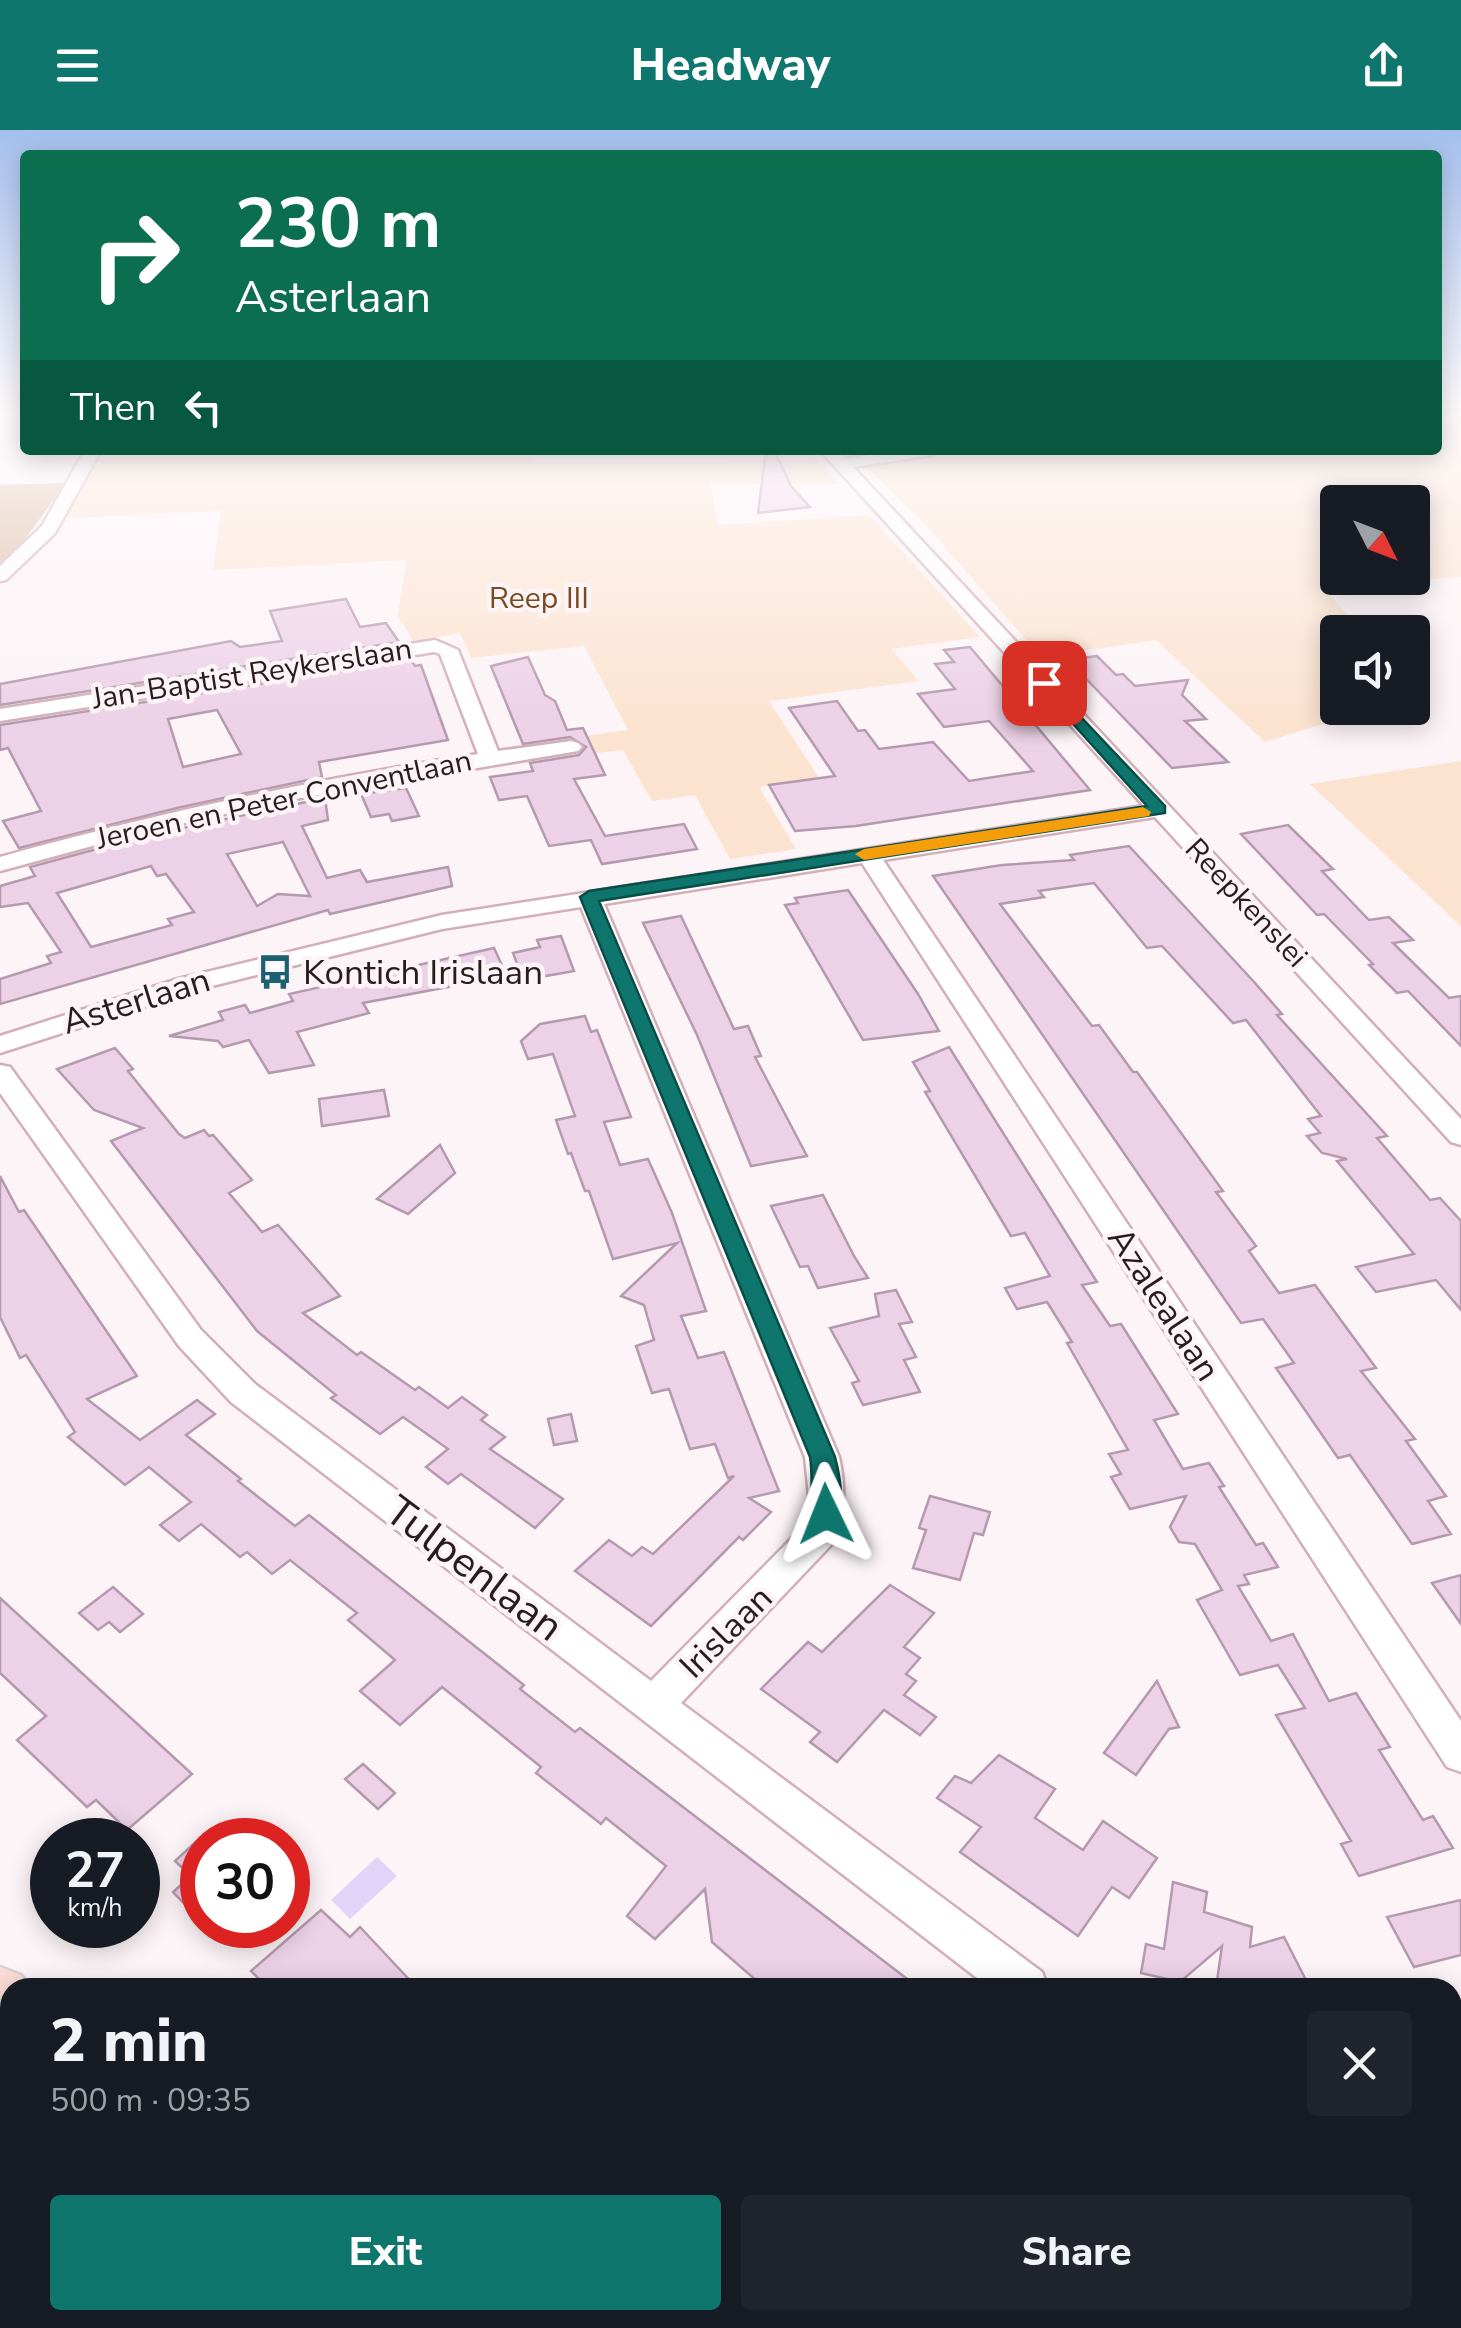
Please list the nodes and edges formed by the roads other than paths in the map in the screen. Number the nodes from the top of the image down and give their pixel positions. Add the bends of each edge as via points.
1 (55, 519) edge
2 (891, 519) edge
3 (0, 576) edge
4 (0, 715) edge
5 (571, 747) dead end
6 (490, 758) junction
7 (1159, 810) junction
8 (868, 854) junction
9 (0, 864) edge
10 (589, 897) junction
11 (0, 1045) edge
12 (0, 1073) edge
13 (1461, 1136) edge
14 (654, 1704) junction
15 (1461, 1754) edge
16 (1013, 1978) edge

1 - 3 street
2 - 7 street, Reepkenslei
4 - 6 street, Jan-Baptist Reykerslaan via 435,646 448,650
5 - 6 street, Jeroen en Peter Conventlaan
6 - 9 street, Jeroen en Peter Conventlaan via 272,796
7 - 8 street, Asterlaan
7 - 13 street, Reepkenslei
8 - 10 street, Asterlaan
8 - 15 street, Azalealaan
10 - 11 street, Asterlaan via 278,959
10 - 14 street, Irislaan via 827,1477 818,1535
12 - 14 street, Tulpenlaan via 190,1338 243,1393
14 - 16 street, Tulpenlaan

